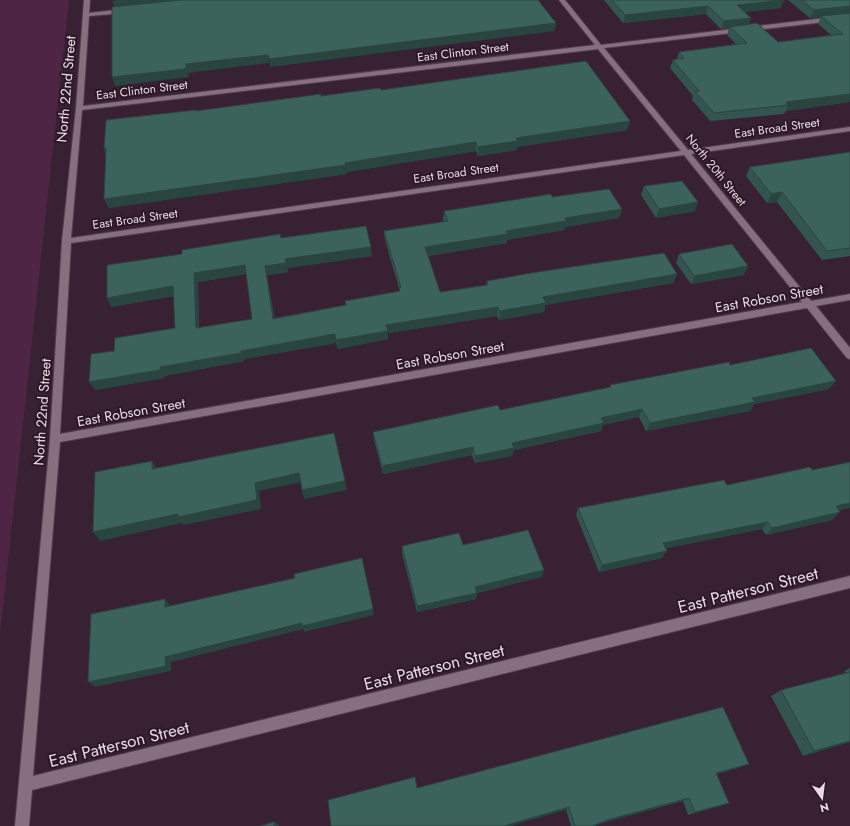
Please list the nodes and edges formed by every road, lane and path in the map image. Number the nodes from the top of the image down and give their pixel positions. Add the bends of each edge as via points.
1 (88, 0) edge
2 (562, 0) edge
3 (132, 10) edge
4 (86, 15) junction
5 (850, 17) edge
6 (600, 46) junction
7 (79, 108) junction
8 (850, 130) edge
9 (686, 152) junction
10 (66, 241) junction
11 (850, 298) edge
12 (809, 305) junction
13 (850, 356) edge
14 (55, 439) junction
15 (850, 582) edge
16 (26, 785) junction
17 (22, 826) edge

1 - 4 street, North 22nd Street
2 - 6 street, North 20th Street
3 - 4 street
4 - 7 street, North 22nd Street
5 - 6 street, East Clinton Street
6 - 7 street, East Clinton Street
6 - 9 street, North 20th Street
7 - 10 street, North 22nd Street
8 - 9 street, East Broad Street
9 - 10 street, East Broad Street
9 - 12 street, North 20th Street
10 - 14 street, North 22nd Street
11 - 12 street, East Robson Street
12 - 13 street, North 20th Street
12 - 14 street, East Robson Street
14 - 16 street, North 22nd Street
15 - 16 street, East Patterson Street
16 - 17 street, North 22nd Street

